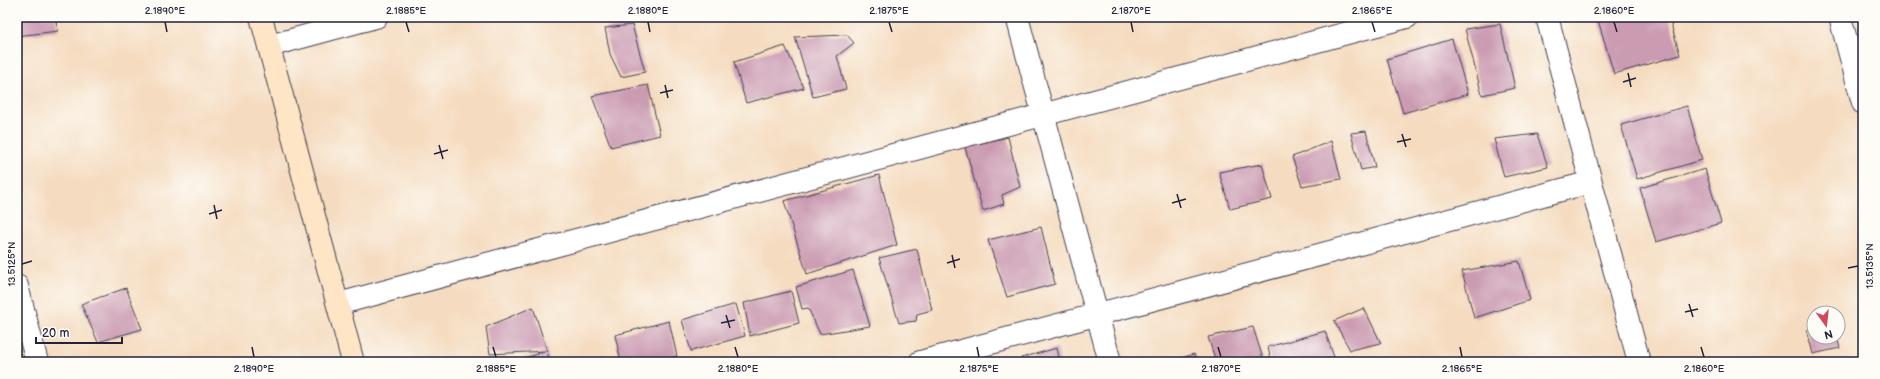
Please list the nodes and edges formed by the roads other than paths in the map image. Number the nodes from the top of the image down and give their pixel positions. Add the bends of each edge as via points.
1 (261, 17) edge
2 (376, 17) edge
3 (1017, 17) edge
4 (1407, 17) edge
5 (1547, 17) edge
6 (1840, 17) edge
7 (269, 46) junction
8 (1863, 103) edge
9 (1043, 115) junction
10 (1591, 182) junction
11 (17, 286) edge
12 (338, 304) junction
13 (1097, 315) junction
14 (24, 339) edge
15 (37, 362) edge
16 (353, 362) edge
17 (920, 362) edge
18 (1110, 362) edge
19 (1639, 362) edge

1 - 7 street
2 - 7 street
3 - 9 street
4 - 9 street
5 - 10 street
6 - 8 street
7 - 12 street
9 - 12 street
9 - 13 street
10 - 13 street
10 - 19 street
11 - 14 street
12 - 16 street
13 - 17 street
13 - 18 street
14 - 15 street

